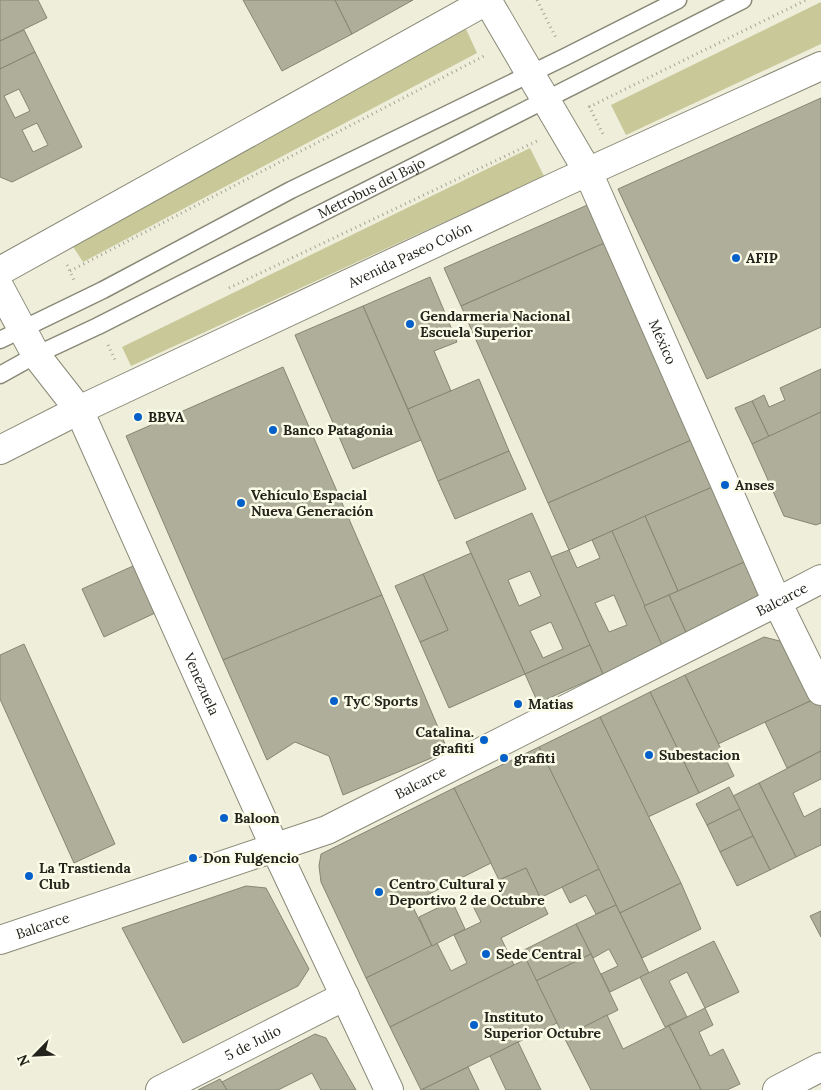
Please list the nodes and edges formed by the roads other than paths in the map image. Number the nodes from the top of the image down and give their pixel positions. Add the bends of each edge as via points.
1 (488, 0) edge
2 (678, 0) edge
3 (743, 0) edge
4 (821, 66) edge
5 (530, 73) junction
6 (546, 99) junction
7 (588, 172) junction
8 (0, 271) edge
9 (0, 288) edge
10 (11, 334) edge
11 (36, 354) junction
12 (0, 375) edge
13 (79, 410) junction
14 (0, 450) edge
15 (821, 579) edge
16 (777, 602) junction
17 (821, 691) edge
18 (275, 848) junction
19 (0, 940) edge
20 (345, 996) junction
21 (821, 1067) edge
22 (160, 1090) edge
23 (389, 1090) edge
24 (777, 1090) edge

1 - 5 street, México
1 - 8 street
2 - 5 lane
3 - 6 lane, Metrobus del Bajo
4 - 7 street, Avenida Paseo Colón
5 - 6 street, México
5 - 10 lane via 291,190 103,290
6 - 7 street, México
6 - 11 lane, Metrobus del Bajo via 98,326
7 - 13 street, Avenida Paseo Colón
7 - 16 street, México
9 - 10 street, Venezuela
10 - 11 street, Venezuela
11 - 12 lane, Metrobus del Bajo
11 - 13 street, Venezuela
13 - 14 street, Avenida Paseo Colón
13 - 18 street, Venezuela
15 - 16 street, Balcarce
16 - 17 street, México
16 - 18 street, Balcarce via 327,830
18 - 19 street, Balcarce
18 - 20 street, Venezuela
20 - 22 street, 5 de Julio
20 - 23 street, Venezuela
21 - 24 street

